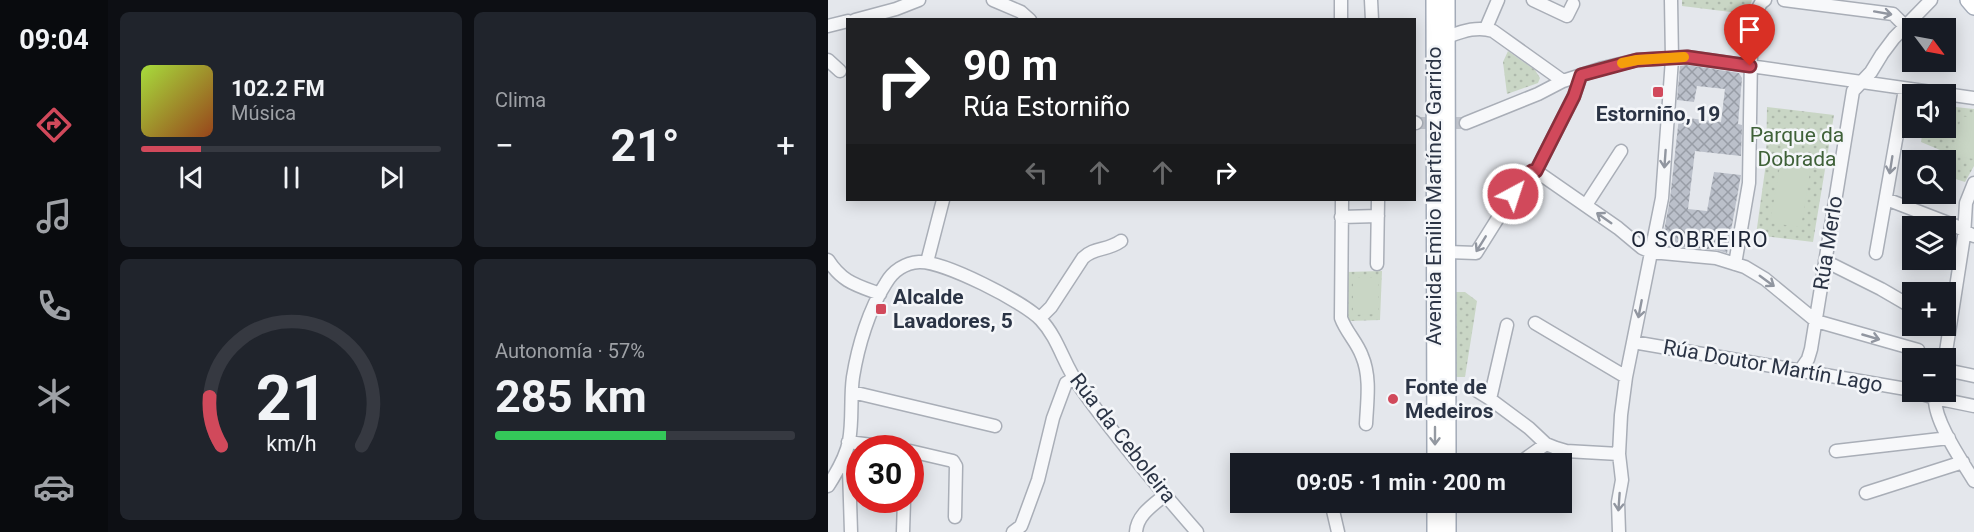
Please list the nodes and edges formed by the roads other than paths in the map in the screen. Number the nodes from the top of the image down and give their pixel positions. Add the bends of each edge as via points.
1 (919, 0) edge
2 (993, 0) edge
3 (1341, 0) edge
4 (1371, 0) edge
5 (1434, 0) edge
6 (1447, 0) edge
7 (1498, 0) edge
8 (1533, 0) edge
9 (1671, 0) edge
10 (1765, 0) edge
11 (1784, 0) edge
12 (1931, 0) edge
13 (1968, 0) edge
14 (1821, 2) edge
15 (1573, 4) dead end
16 (1974, 8) edge
17 (862, 18) edge
18 (1028, 18) edge
19 (1341, 18) edge
20 (1372, 18) edge
21 (1913, 18) edge
22 (846, 22) edge
23 (1902, 23) edge
24 (828, 26) edge
25 (1486, 28) junction
26 (1902, 30) edge
27 (1441, 40) junction
28 (1672, 59) junction
29 (828, 60) edge
30 (1750, 66) junction
31 (840, 71) dead end
32 (1871, 72) junction
33 (1581, 75) junction
34 (1563, 81) junction
35 (1859, 83) junction
36 (1877, 85) junction
37 (1902, 89) edge
38 (1956, 96) edge
39 (1974, 98) edge
40 (1902, 106) edge
41 (1466, 123) tunnel mouth
42 (1621, 151) dead end
43 (1536, 171) junction
44 (1974, 183) edge
45 (1886, 199) junction
46 (943, 201) edge
47 (1341, 201) edge
48 (1378, 201) edge
49 (1586, 205) junction
50 (1378, 216) junction
51 (1341, 217) junction
52 (1969, 233) edge
53 (1121, 241) dead end
54 (1448, 252) junction
55 (1651, 252) junction
56 (1876, 253) dead end
57 (828, 260) edge
58 (1825, 261) junction
59 (927, 262) junction
60 (1377, 264) dead end
61 (1735, 264) junction
62 (1956, 286) edge
63 (880, 294) junction
64 (1902, 301) edge
65 (1040, 318) junction
66 (1816, 321) junction
67 (1535, 323) dead end
68 (1507, 325) dead end
69 (1633, 342) junction
70 (1911, 348) edge
71 (1811, 349) junction
72 (1799, 372) junction
73 (1956, 372) edge
74 (1823, 376) junction
75 (1974, 376) edge
76 (1626, 377) junction
77 (1074, 378) junction
78 (1902, 388) edge
79 (1474, 389) dead end
80 (852, 392) junction
81 (1490, 399) junction
82 (1956, 401) edge
83 (1935, 402) edge
84 (1974, 406) edge
85 (1366, 424) dead end
86 (995, 426) dead end
87 (848, 435) edge
88 (1949, 438) junction
89 (1546, 444) junction
90 (846, 450) edge
91 (1836, 451) dead end
92 (1435, 453) edge
93 (1448, 453) edge
94 (1533, 453) edge
95 (924, 454) edge
96 (1619, 454) junction
97 (1963, 462) junction
98 (1974, 481) edge
99 (828, 486) edge
100 (1866, 493) dead end
101 (1165, 495) junction
102 (850, 513) edge
103 (904, 513) edge
104 (1334, 513) edge
105 (1435, 513) edge
106 (1448, 513) edge
107 (955, 516) dead end
108 (851, 532) edge
109 (903, 532) edge
110 (1013, 532) edge
111 (1137, 532) edge
112 (1197, 532) edge
113 (1338, 532) edge
114 (1435, 532) edge
115 (1449, 532) edge
116 (1619, 532) edge

1 - 17 street
2 - 18 street
3 - 19 street
4 - 20 street
5 - 27 main road, Avenida Emilio Martínez Garrido
6 - 27 main road, Avenida Emilio Martínez Garrido
7 - 25 street
8 - 15 street via 1567,16
9 - 28 street
10 - 30 street via 1756,12
11 - 14 street
12 - 21 street, Rúa Merlo
13 - 16 main road
14 -> 23 street via 1893,14
22 - 24 street
25 - 27 street
25 - 34 street
26 - 32 street, Rúa Merlo
27 - 54 main road, Avenida Emilio Martínez Garrido
27 -> 92 main road, Avenida Emilio Martínez Garrido
28 - 30 street via 1687,57
28 - 33 street via 1637,60
28 -> 55 street via 1662,198
29 - 31 street
30 - 35 street
30 - 61 street via 1749,183
32 - 35 street, Rúa Merlo
32 - 36 street
33 - 34 street
33 - 43 street
34 - 41 street
35 - 36 street
35 - 58 street, Rúa Merlo via 1853,91
36 - 37 street
38 - 39 street
40 -> 45 street
42 - 49 street
43 - 49 street
43 -> 54 street via 1525,176 1476,253
44 - 52 street via 1966,203
45 - 52 street
45 - 56 street
46 - 59 street
47 - 51 street
48 - 50 street
55 -> 49 street
50 - 51 street
50 - 60 street
51 - 85 street via 1341,318 1362,356 1368,382
52 - 62 street
53 - 65 street via 1089,252
54 - 93 main road, Avenida Emilio Martínez Garrido
55 - 61 street via 1716,258
55 -> 69 street
57 - 63 street via 846,281
58 - 64 street
58 - 66 street, Rúa Merlo
59 - 63 street via 895,271
59 - 65 street, Rúa da Ceboleira via 1005,295
61 -> 66 street via 1766,279
63 - 80 street via 863,337
65 - 77 street, Rúa da Ceboleira
66 -> 70 street
66 - 71 street, Rúa Merlo
67 - 76 street
68 - 81 street
69 - 72 street, Rúa Doutor Martín Lago
69 - 76 street
71 - 72 street, Rúa Merlo
71 - 74 street
72 - 74 street, Rúa Doutor Martín Lago
73 - 75 street
74 - 78 street, Rúa Doutor Martín Lago
76 - 96 street
77 - 101 street, Rúa da Ceboleira
77 - 110 street via 1066,382 1038,480 1021,526
79 - 81 street
80 - 86 street
80 - 87 street
81 - 89 street
82 - 84 street, Rúa Doutor Martín Lago
83 - 88 street
88 - 91 street
88 - 97 street
89 - 94 street
89 - 96 street via 1566,451
90 - 99 street
95 - 107 street via 953,461 956,466
96 -> 116 street
97 - 98 street
97 - 100 street
101 - 111 street via 1138,520
101 - 112 street, Rúa da Ceboleira
102 - 108 street
103 - 109 street
104 - 113 street
105 - 114 main road
106 - 115 main road

